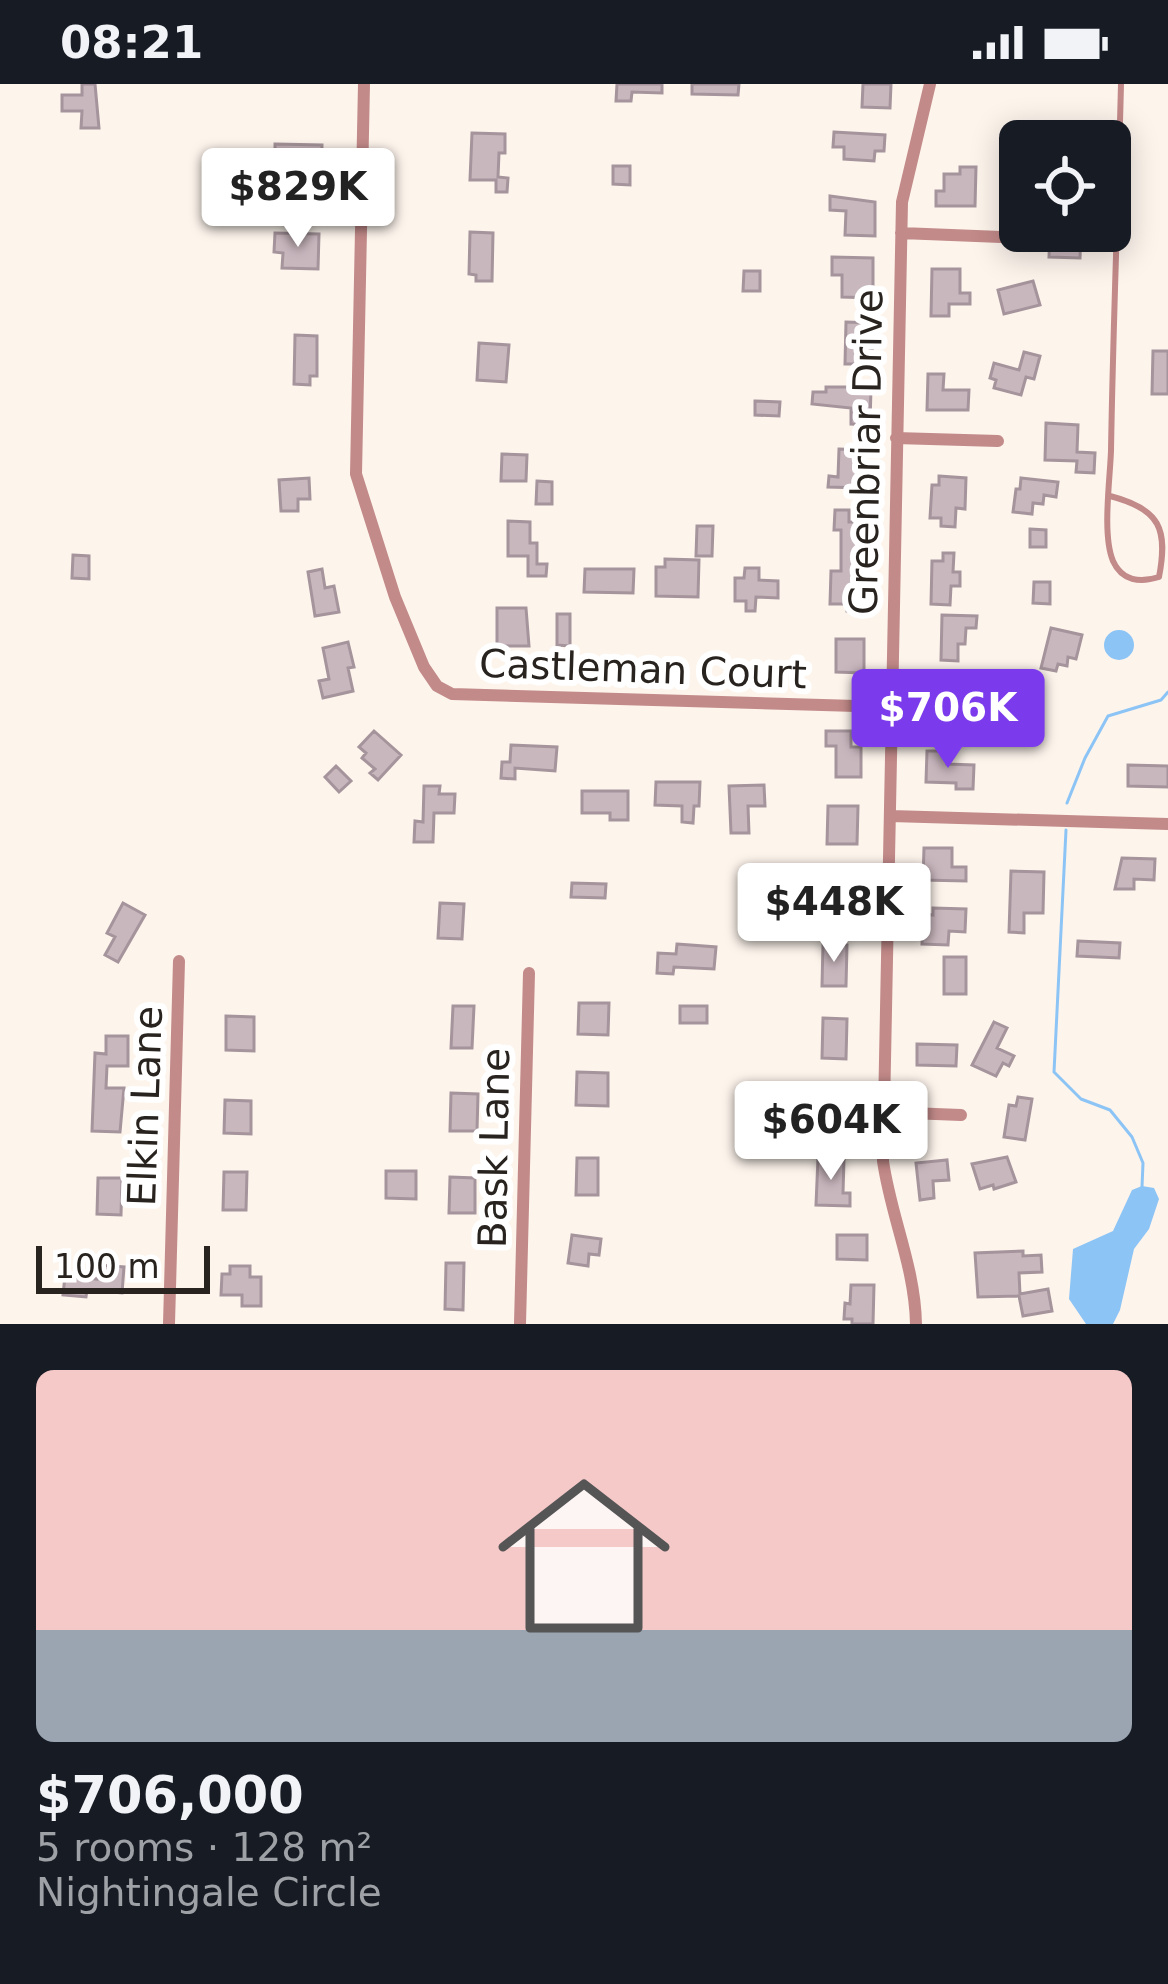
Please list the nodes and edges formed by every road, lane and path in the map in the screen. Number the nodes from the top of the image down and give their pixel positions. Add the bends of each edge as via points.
1 (364, 84) edge
2 (929, 84) edge
3 (1121, 84) edge
4 (902, 233) junction
5 (999, 237) edge
6 (896, 438) junction
7 (998, 441) dead end
8 (1110, 496) junction
9 (891, 707) junction
10 (891, 816) junction
11 (1168, 824) edge
12 (179, 961) dead end
13 (529, 973) dead end
14 (884, 1112) junction
15 (961, 1115) dead end
16 (169, 1324) edge
17 (520, 1324) edge
18 (916, 1324) edge

1 - 9 street, Castleman Court via 356,474 430,680 452,694
2 - 4 street, Greenbriar Drive
3 - 8 lane
4 - 5 street
4 - 6 street, Greenbriar Drive
6 - 7 street
6 - 9 street, Greenbriar Drive
8 - 8 lane via 1114,564 1141,582 1159,577 1167,542 1161,529 1130,501
9 - 10 street, Greenbriar Drive
10 - 11 street
10 - 14 street, Greenbriar Drive
12 - 16 street, Elkin Lane
13 - 17 street, Bask Lane
14 - 15 street
14 - 18 street, Greenbriar Drive via 887,1190 914,1280

